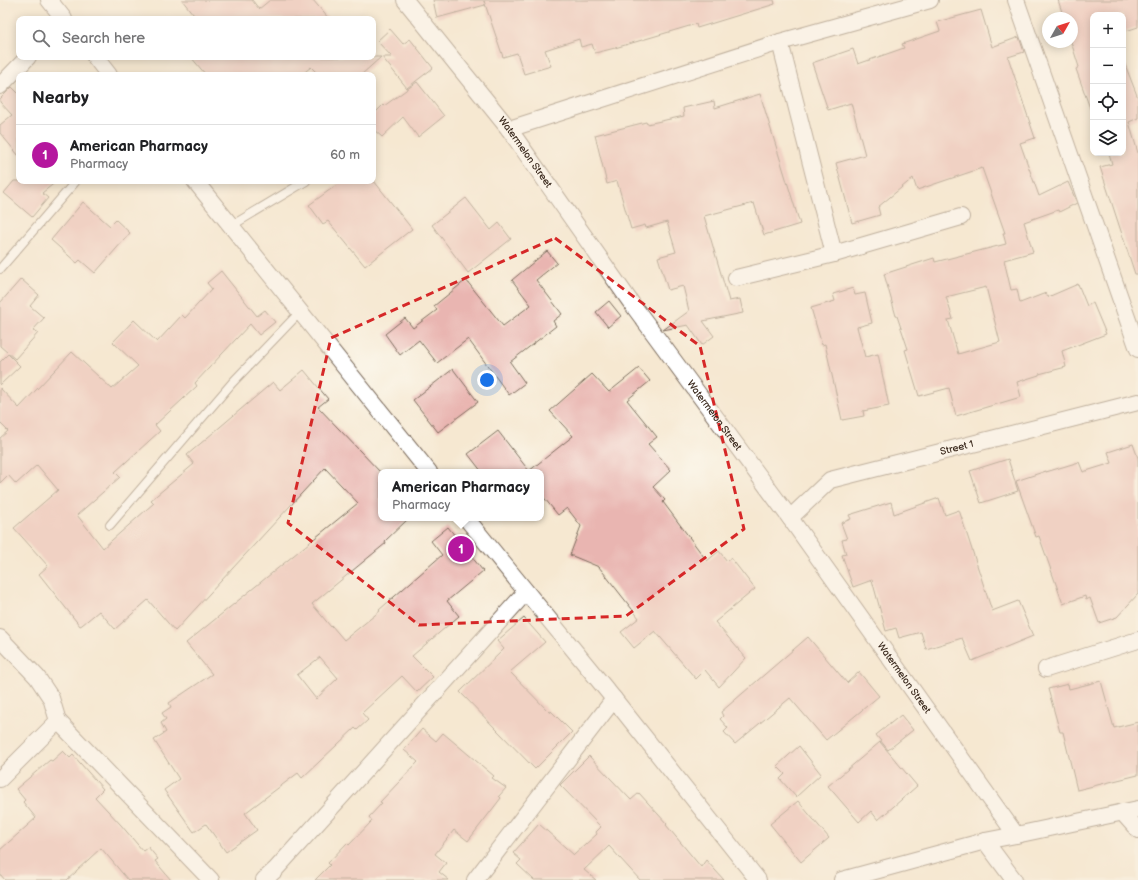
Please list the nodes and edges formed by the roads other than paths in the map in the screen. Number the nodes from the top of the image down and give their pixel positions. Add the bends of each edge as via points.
1 (405, 0) edge
2 (930, 0) edge
3 (1016, 0) edge
4 (55, 2) edge
5 (62, 16) edge
6 (780, 42) junction
7 (25, 60) edge
8 (97, 60) edge
9 (107, 72) edge
10 (0, 86) edge
11 (509, 129) junction
12 (73, 184) edge
13 (197, 184) edge
14 (301, 184) edge
15 (961, 217) dead end
16 (231, 226) junction
17 (834, 254) junction
18 (0, 269) edge
19 (736, 278) dead end
20 (300, 312) junction
21 (1138, 349) edge
22 (1138, 402) edge
23 (427, 469) edge
24 (790, 518) junction
25 (468, 521) edge
26 (110, 525) dead end
27 (526, 592) junction
28 (0, 638) edge
29 (1138, 640) edge
30 (1046, 669) dead end
31 (614, 699) junction
32 (58, 721) junction
33 (0, 779) edge
34 (1138, 808) edge
35 (1122, 812) junction
36 (1138, 830) edge
37 (1016, 835) junction
38 (985, 841) junction
39 (211, 880) edge
40 (264, 880) edge
41 (475, 880) edge
42 (758, 880) edge
43 (842, 880) edge
44 (1014, 880) edge

1 - 11 street, Watermelon Street
2 - 6 street
3 - 21 street
4 - 5 street
6 - 11 street
6 - 17 street
7 - 10 street
8 - 9 street
11 - 24 street, Watermelon Street via 632,304
12 - 18 lane
13 - 16 street
14 - 16 lane
15 - 17 street
16 - 20 street
17 - 19 street
20 - 23 street
20 - 26 lane via 232,383
22 - 24 street, Street 1 via 830,480
24 - 37 street, Watermelon Street
25 - 27 street
27 - 31 street
27 - 40 street
28 - 32 street via 37,677 50,698
29 - 30 street
31 - 41 street
31 - 42 street
32 - 33 street
32 - 39 street
34 - 35 street
35 - 36 street
35 - 37 street
37 - 38 street
38 - 43 street
38 - 44 street

